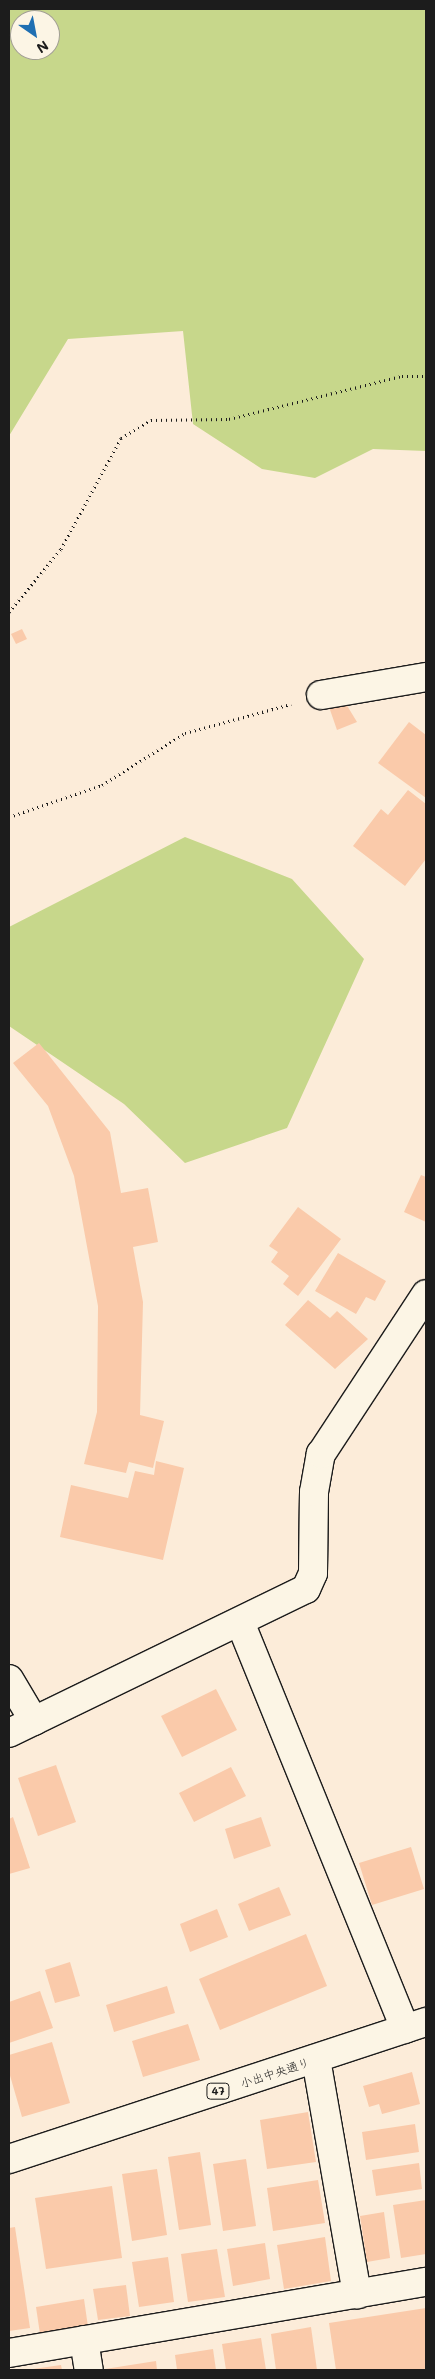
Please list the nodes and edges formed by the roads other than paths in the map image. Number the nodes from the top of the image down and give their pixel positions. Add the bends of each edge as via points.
1 (426, 677) edge
2 (321, 696) road end
3 (426, 1294) edge
4 (240, 1622) junction
5 (9, 1679) edge
6 (34, 1721) junction
7 (9, 1733) edge
8 (416, 2026) edge
9 (316, 2059) junction
10 (9, 2159) edge
11 (426, 2282) edge
12 (357, 2294) junction
13 (84, 2340) junction
14 (9, 2354) edge
15 (89, 2370) edge

1 - 2 street
3 - 4 street via 321,1454 314,1492 313,1573 306,1589
4 - 6 street
4 - 8 street
5 - 6 street
6 - 7 street
8 - 9 street, 小出中央通り / 47
9 - 10 street, 小出中央通り / 47
9 - 12 street
11 - 12 street
12 - 13 street
13 - 14 street
13 - 15 street

